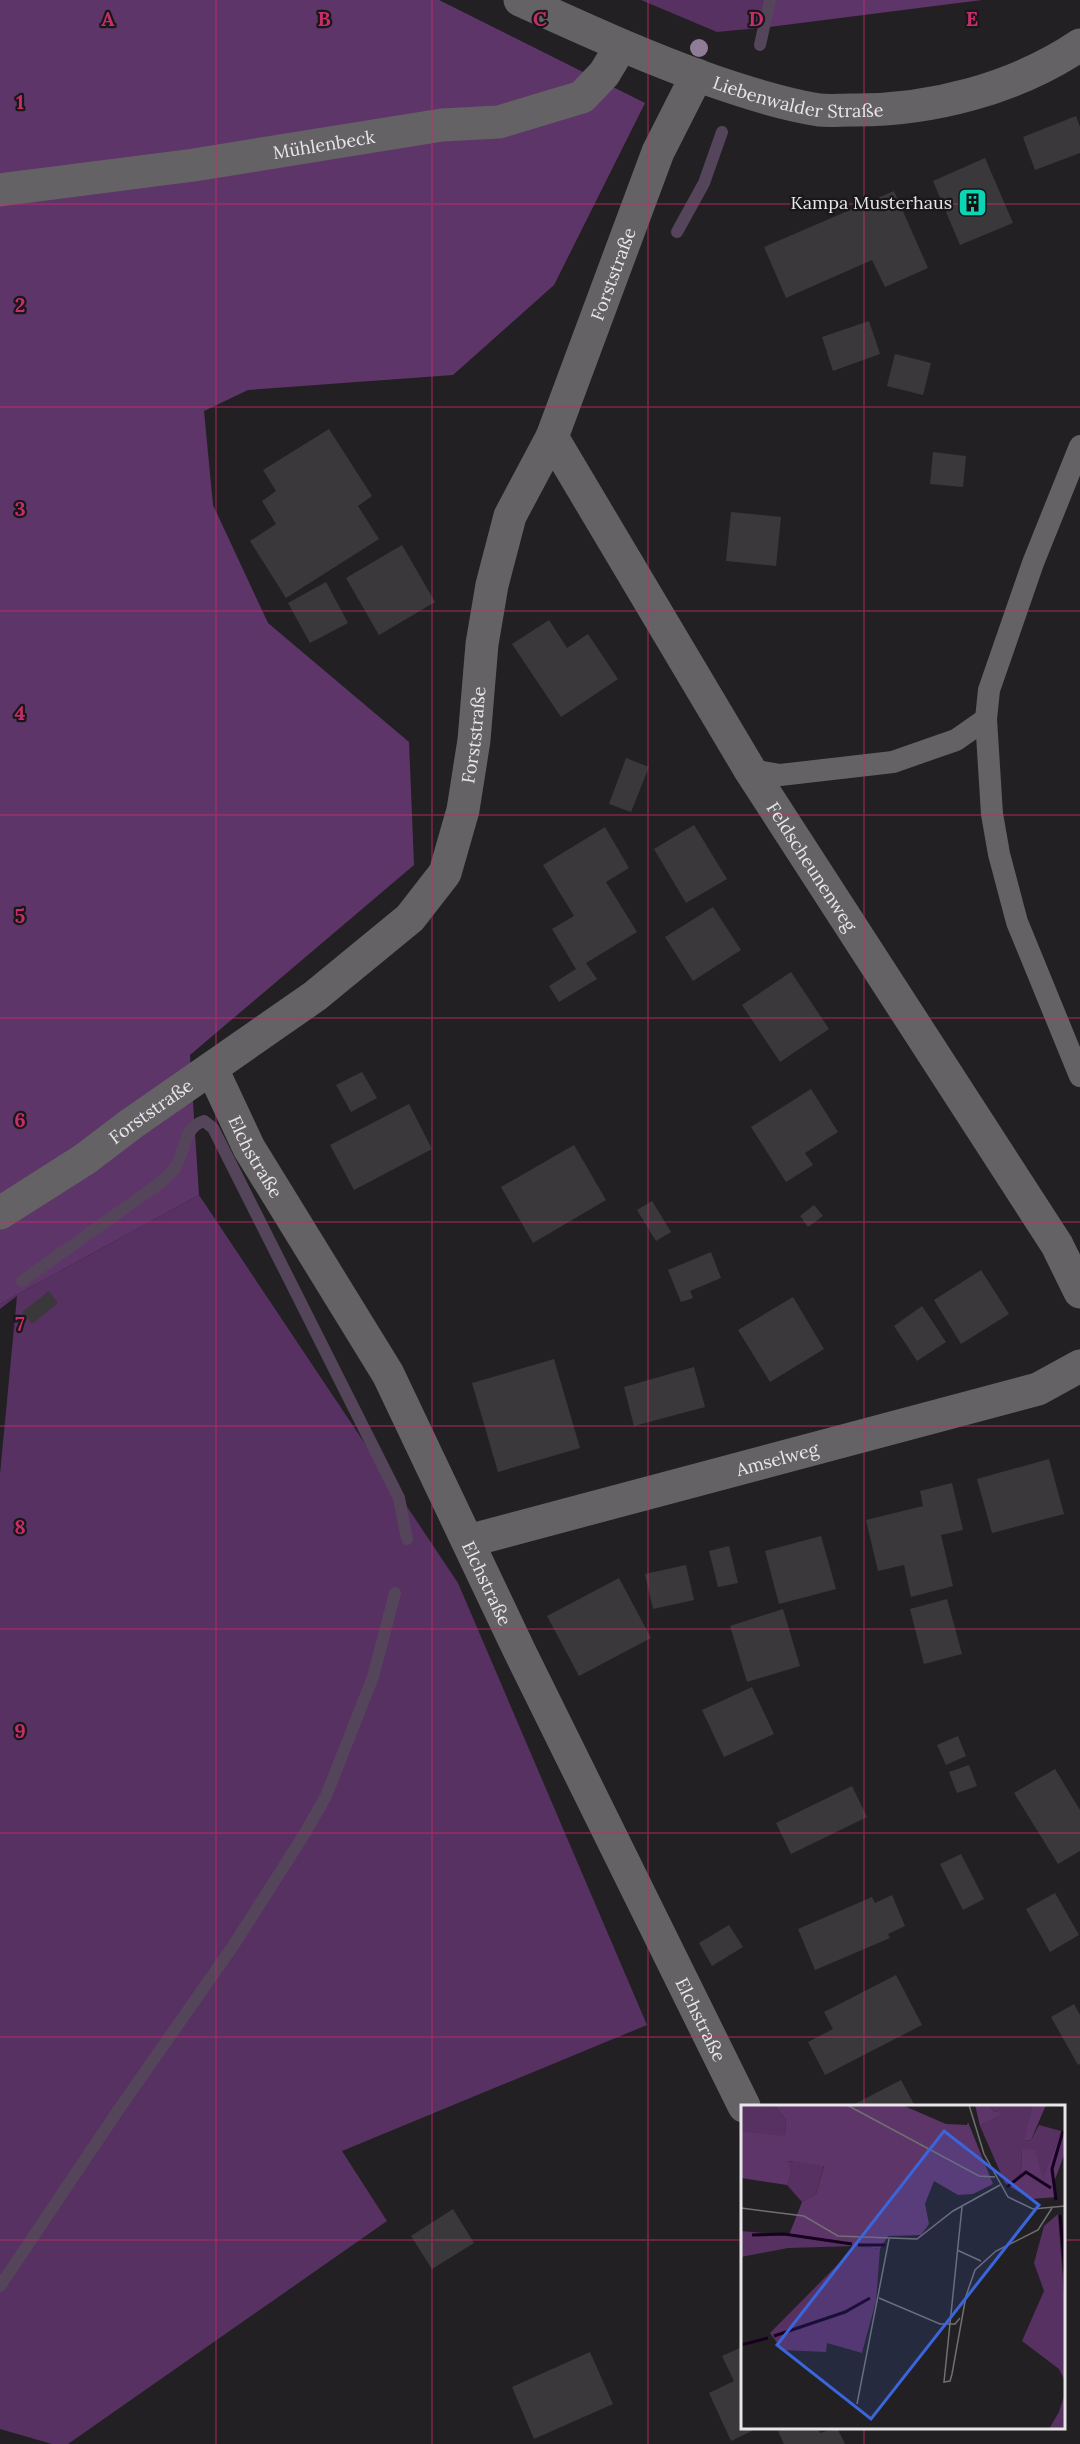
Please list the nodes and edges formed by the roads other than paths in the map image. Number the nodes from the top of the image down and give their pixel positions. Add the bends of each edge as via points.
1 (520, 0) edge
2 (1080, 45) edge
3 (621, 46) junction
4 (697, 75) junction
5 (0, 190) edge
6 (552, 436) junction
7 (1080, 446) edge
8 (986, 719) junction
9 (750, 770) junction
10 (212, 1069) junction
11 (1080, 1076) edge
12 (0, 1213) edge
13 (1080, 1292) edge
14 (1080, 1366) edge
15 (468, 1541) junction
16 (744, 2105) edge

1 - 3 street, Liebenwalder Straße
2 - 4 street, Liebenwalder Straße via 1062,57 983,91 882,111 821,110 765,98
3 - 4 street, Liebenwalder Straße
3 - 5 street, Mühlenbeck via 604,74 582,97 499,122 442,125 194,165
4 - 6 street, Forststraße via 658,152
6 - 9 street, Feldscheunenweg
6 - 10 street, Forststraße via 510,516 492,585 464,810 445,873 410,918 315,996
7 - 8 lane via 1000,658 989,690
8 - 9 lane via 956,740 892,762 780,775
8 - 11 lane via 992,814 1017,922
9 - 13 street, Feldscheunenweg via 1057,1245
10 - 12 street, Forststraße via 85,1159
10 - 15 street, Elchstraße via 249,1148 388,1374
14 - 15 street, Amselweg via 1038,1389
15 - 16 street, Elchstraße

